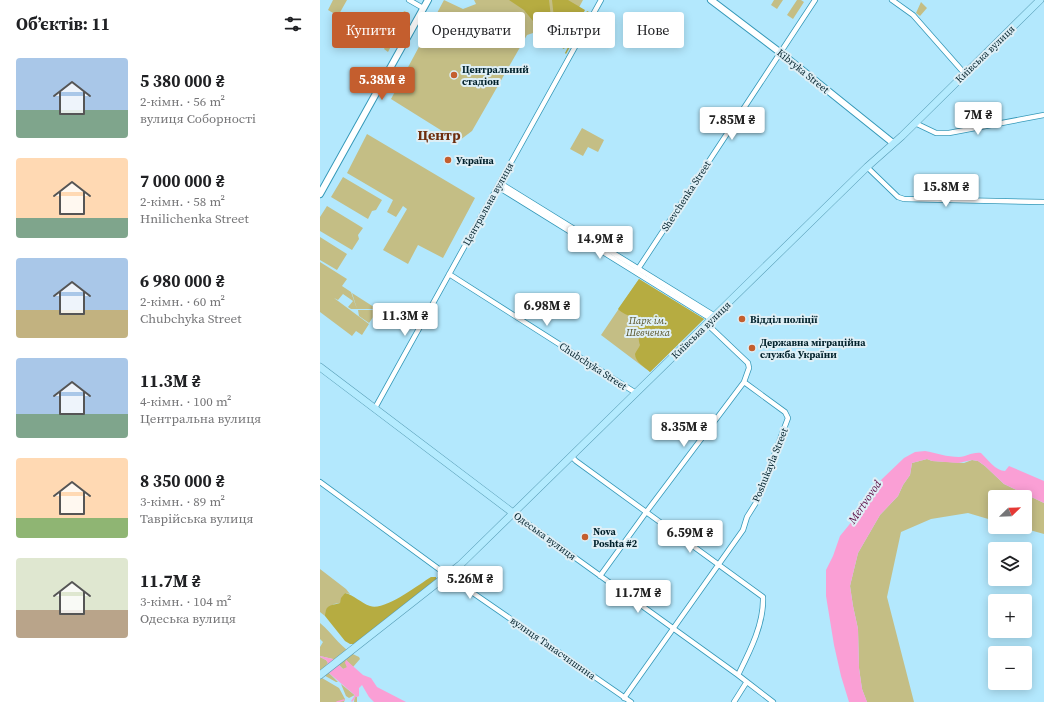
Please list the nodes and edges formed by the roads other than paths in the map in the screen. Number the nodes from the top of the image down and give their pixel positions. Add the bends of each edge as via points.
1 (409, 0) edge
2 (428, 0) edge
3 (601, 0) edge
4 (711, 0) edge
5 (815, 0) edge
6 (892, 0) edge
7 (1040, 0) edge
8 (423, 8) junction
9 (780, 53) junction
10 (965, 74) junction
11 (1044, 115) edge
12 (915, 123) junction
13 (892, 143) junction
14 (867, 167) junction
15 (499, 185) junction
16 (320, 194) edge
17 (1044, 202) edge
18 (637, 270) junction
19 (449, 274) junction
20 (711, 320) junction
21 (320, 367) edge
22 (744, 382) junction
23 (636, 393) junction
24 (375, 408) junction
25 (571, 456) junction
26 (320, 482) edge
27 (647, 511) junction
28 (513, 513) junction
29 (718, 564) junction
30 (448, 575) junction
31 (600, 576) junction
32 (673, 629) junction
33 (320, 675) edge
34 (738, 676) junction
35 (746, 683) junction
36 (624, 698) junction
37 (631, 702) edge
38 (734, 702) edge
39 (772, 702) edge

1 - 8 street
2 - 8 main road
3 - 15 street, Центральна вулиця
4 - 9 main road, Kibryka Street
5 - 9 street, Shevchenka Street
6 - 10 street via 912,15
7 - 10 main road, Київська вулиця
8 - 16 main road
9 - 13 main road, Kibryka Street
9 - 18 street, Shevchenka Street
10 - 12 main road, Київська вулиця
11 - 12 street via 948,133 936,132
12 - 13 main road, Київська вулиця
13 - 14 main road, Київська вулиця
14 - 17 street via 898,198
14 - 20 main road, Київська вулиця
15 - 18 street
15 - 19 street, Центральна вулиця
18 - 20 street
19 - 23 street, Chubchyka Street
19 - 24 street, Центральна вулиця
20 - 22 street via 748,363 749,368
20 - 23 main road, Київська вулиця
21 - 24 main road, Одеська вулиця
22 - 27 street
22 - 29 street, Poshukayla Street via 785,412 788,418 757,501 747,516 743,530
23 - 25 main road, Київська вулиця
24 - 28 main road, Одеська вулиця
25 - 27 street
25 - 28 main road, Київська вулиця
26 - 30 street, вулиця Танасчишина
27 - 29 street
27 - 31 street
28 - 30 main road, Київська вулиця
28 - 31 street, Одеська вулиця
29 - 32 street, Poshukayla Street
29 - 34 street via 763,596 764,610 753,644
30 - 33 main road, Київська вулиця
30 - 36 street, вулиця Танасчишина
31 - 32 street, Одеська вулиця
32 - 34 street, Одеська вулиця
32 - 36 street, Poshukayla Street
34 - 35 street, Одеська вулиця
35 - 38 street
35 - 39 street, Одеська вулиця
36 - 37 street, вулиця Танасчишина

